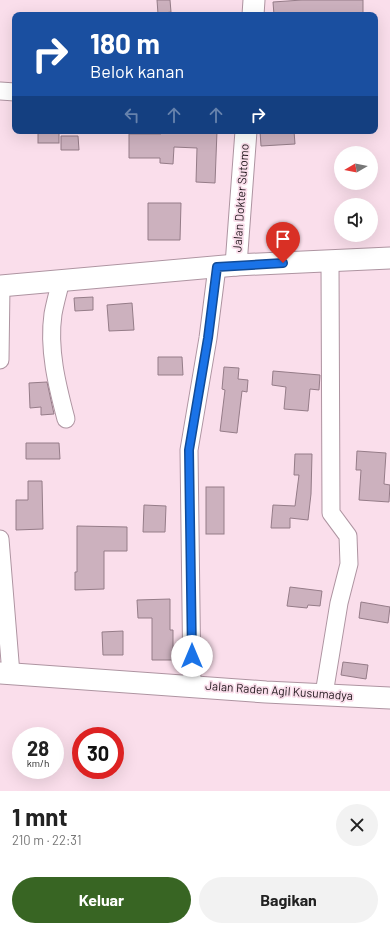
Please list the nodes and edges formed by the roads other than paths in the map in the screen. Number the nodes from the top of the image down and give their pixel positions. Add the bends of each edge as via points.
1 (254, 0) edge
2 (253, 12) edge
3 (0, 91) edge
4 (12, 92) edge
5 (246, 134) edge
6 (390, 258) edge
7 (330, 262) junction
8 (226, 266) junction
9 (61, 281) junction
10 (1, 286) edge
11 (0, 360) edge
12 (66, 419) dead end
13 (0, 539) edge
14 (5, 673) edge
15 (192, 686) junction
16 (324, 694) junction
17 (390, 698) edge

1 - 2 main road
3 - 4 street
5 - 8 main road, Jalan Dokter Sutomo
6 - 7 main road
7 - 8 main road
7 - 16 street via 331,513 348,536 350,544 349,564 339,603
8 - 9 main road
8 - 15 street via 208,338 189,450
9 - 10 main road
9 - 12 street via 53,315 53,355 55,376
10 - 11 street
13 - 14 street
14 - 15 main road, Jalan Raden Agil Kusumadya
15 - 16 main road, Jalan Raden Agil Kusumadya
16 - 17 main road, Jalan Raden Agil Kusumadya

